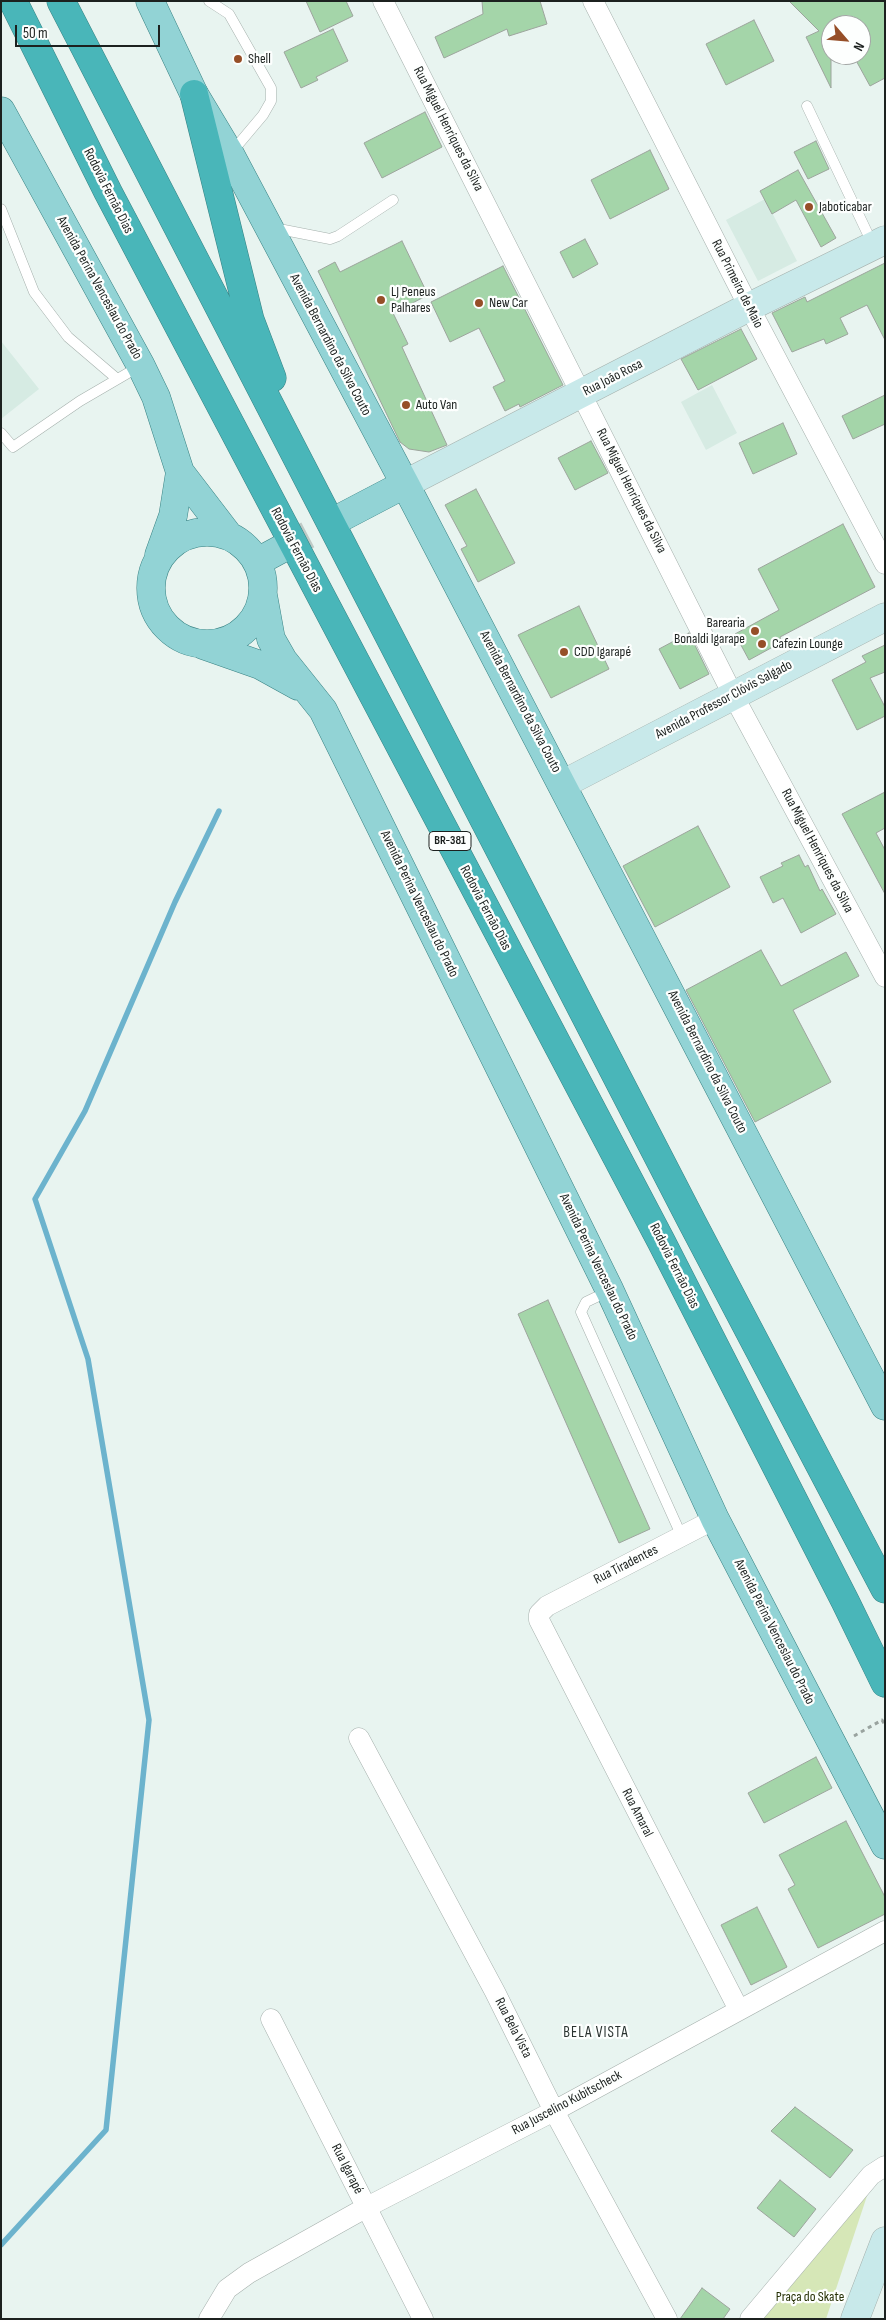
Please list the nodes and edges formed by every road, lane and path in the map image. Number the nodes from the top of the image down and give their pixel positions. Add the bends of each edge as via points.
1 (13, 1) edge
2 (61, 1) edge
3 (150, 1) edge
4 (209, 1) edge
5 (383, 1) edge
6 (593, 1) edge
7 (194, 94) junction
8 (807, 106) dead end
9 (3, 120) edge
10 (230, 154) junction
11 (393, 200) dead end
12 (1, 209) edge
13 (267, 226) junction
14 (879, 243) edge
15 (749, 307) junction
16 (141, 366) junction
17 (116, 378) junction
18 (582, 394) junction
19 (1, 433) edge
20 (180, 472) junction
21 (405, 484) junction
22 (318, 499) junction
23 (342, 517) tunnel mouth
24 (229, 536) junction
25 (284, 548) tunnel mouth
26 (257, 562) junction
27 (156, 563) junction
28 (885, 564) edge
29 (263, 595) junction
30 (885, 617) edge
31 (203, 645) junction
32 (308, 692) junction
33 (733, 695) junction
34 (563, 784) junction
35 (885, 977) edge
36 (610, 1291) junction
37 (885, 1406) edge
38 (715, 1519) junction
39 (682, 1536) junction
40 (885, 1589) edge
41 (539, 1614) joint
42 (885, 1683) edge
43 (885, 1725) edge
44 (359, 1738) dead end
45 (833, 1747) junction
46 (885, 1845) edge
47 (885, 1931) edge
48 (739, 2010) junction
49 (271, 2020) dead end
50 (554, 2111) junction
51 (885, 2166) edge
52 (367, 2207) junction
53 (885, 2241) edge
54 (209, 2319) edge
55 (423, 2319) edge
56 (666, 2319) edge
57 (750, 2319) edge
58 (855, 2319) edge

1 - 42 highway, Rodovia Fernão Dias / BR-381 via 108,192 661,1241
2 - 22 highway, BR-381
3 - 7 main road, Avenida Bernardino da Silva Couto
4 - 10 lane via 229,14 271,88 271,101 263,114
5 - 18 street, Rua Miguel Henriques da Silva
6 - 15 street, Rua Primeiro de Maio
7 - 10 main road, Avenida Bernardino da Silva Couto
7 - 22 highway via 250,320
8 - 14 lane
9 - 16 main road, Avenida Perina Venceslau do Prado
10 - 13 main road, Avenida Bernardino da Silva Couto
11 - 13 lane via 330,239
12 - 17 lane via 34,292 68,337
13 - 21 main road, Avenida Bernardino da Silva Couto
14 - 15 main road, Rua João Rosa
15 - 18 main road, Rua João Rosa
15 - 28 street, Rua Primeiro de Maio
16 - 17 lane
16 - 20 main road, Avenida Perina Venceslau do Prado via 156,397
17 - 19 lane via 13,447
18 - 21 main road, Rua João Rosa
18 - 33 street, Rua Miguel Henriques da Silva
20 - 24 main road, Avenida Perina Venceslau do Prado
20 - 27 main road, Avenida Perina Venceslau do Prado via 173,516
21 - 23 main road, Rua João Rosa
21 - 34 main road, Avenida Bernardino da Silva Couto
22 - 40 highway, BR-381
24 - 26 main road via 245,547
24 - 27 main road via 212,532 188,536 166,549
25 - 26 main road
26 - 29 main road
27 - 31 main road via 151,599 158,617 169,631 185,641
29 - 31 main road via 258,611 242,632 220,644
29 - 32 main road, Avenida Perina Venceslau do Prado via 271,639
30 - 33 main road, Avenida Professor Clóvis Salgado
31 - 32 main road, Avenida Perina Venceslau do Prado via 260,665
32 - 36 main road, Avenida Perina Venceslau do Prado via 323,710
33 - 34 main road, Avenida Professor Clóvis Salgado
33 - 35 street, Rua Miguel Henriques da Silva
34 - 37 main road, Avenida Bernardino da Silva Couto
36 - 38 main road, Avenida Perina Venceslau do Prado
36 - 39 lane via 586,1302 581,1312
38 - 39 street, Rua Tiradentes
38 - 45 main road, Avenida Perina Venceslau do Prado
39 - 41 street, Rua Tiradentes via 546,1606
41 - 48 street, Rua Amaral via 540,1625 565,1675
43 - 45 path via 882,1720
44 - 50 street, Rua Bela Vista via 495,1992
45 - 46 main road, Avenida Perina Venceslau do Prado
47 - 48 street, Rua Juscelino Kubitscheck
48 - 50 street, Rua Juscelino Kubitscheck
49 - 52 street, Rua Igarapé
50 - 52 street, Rua Juscelino Kubitscheck
50 - 56 street, Rua Bela Vista
51 - 57 street via 871,2175
52 - 54 street, Rua Juscelino Kubitscheck via 249,2273 227,2289
52 - 55 street, Rua Igarapé
53 - 58 main road

